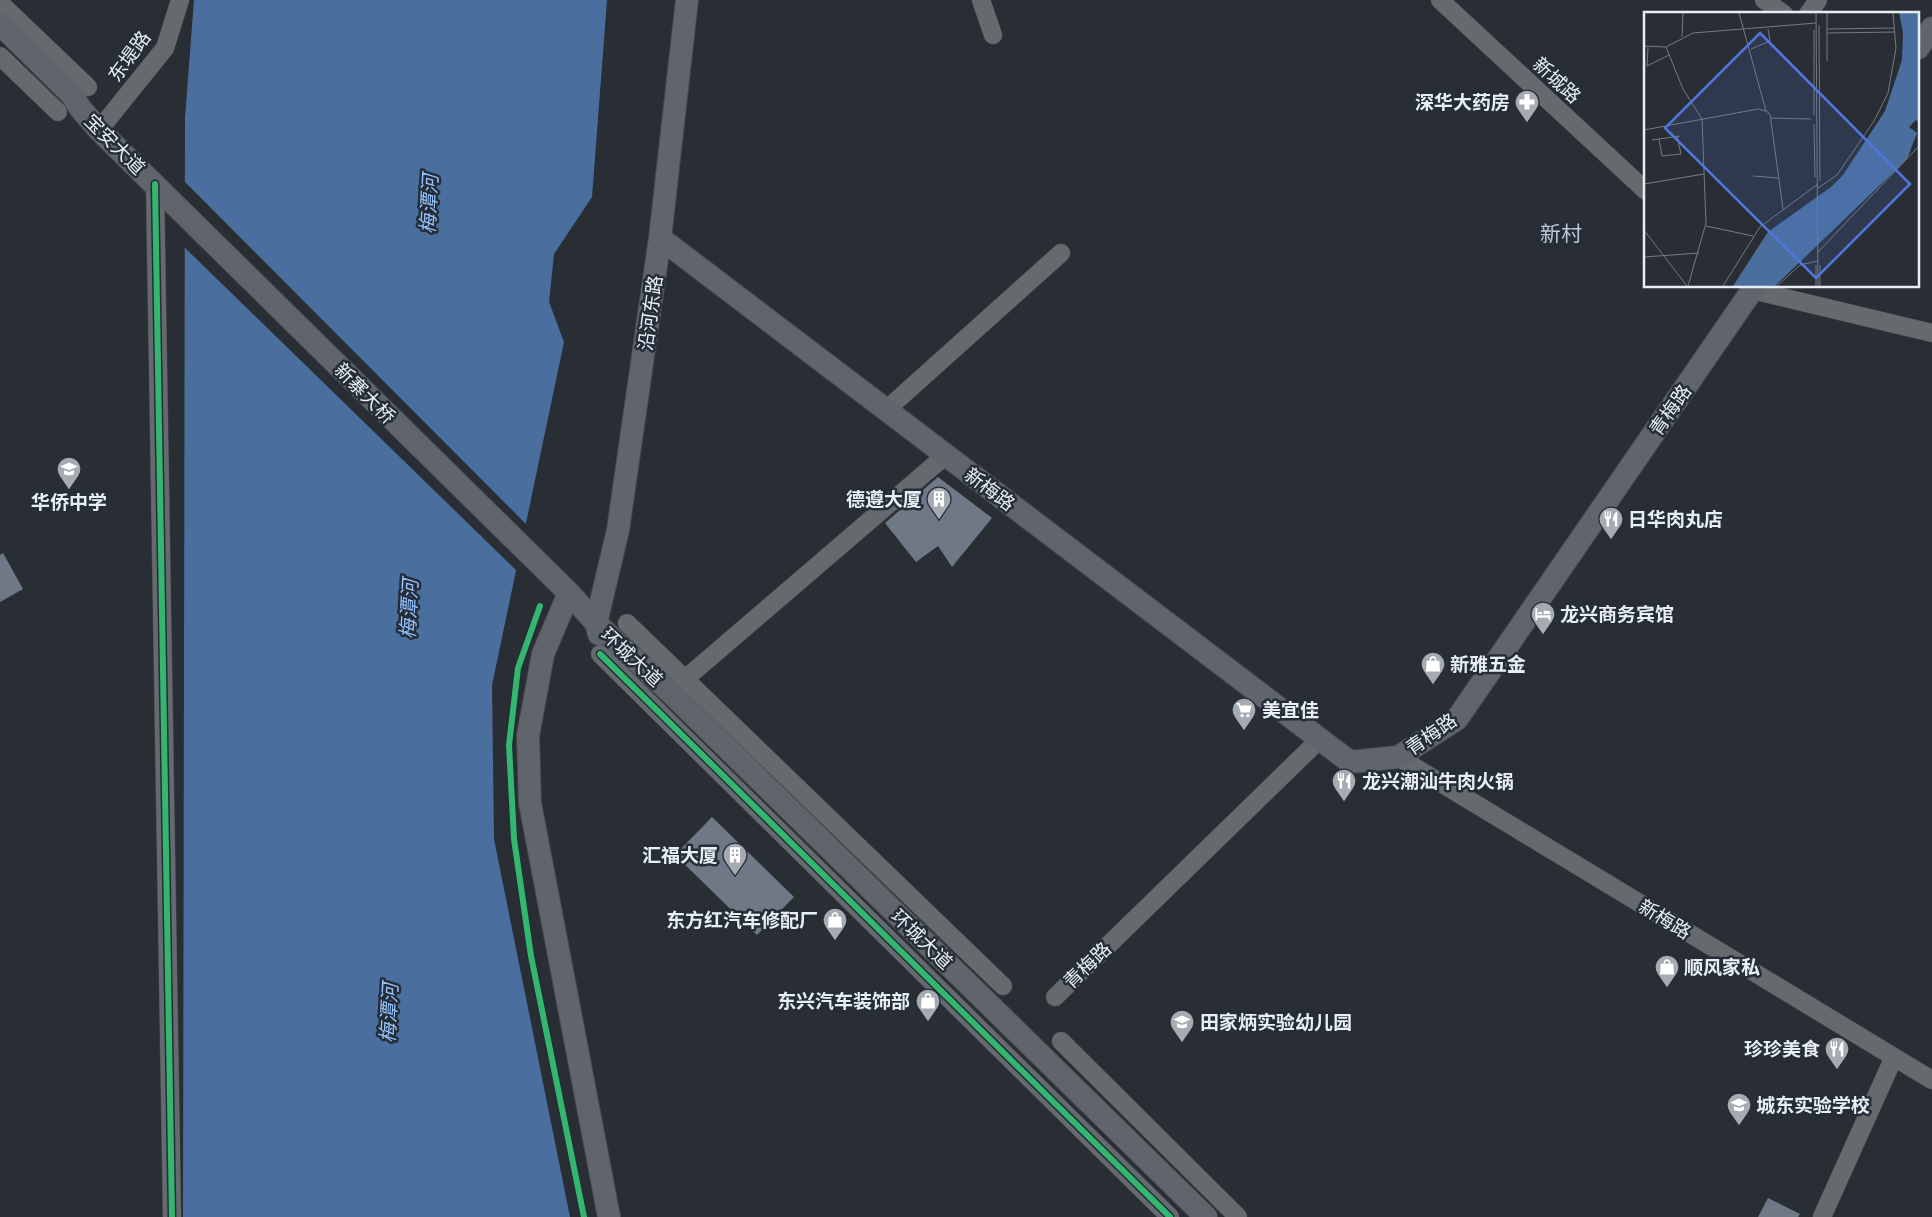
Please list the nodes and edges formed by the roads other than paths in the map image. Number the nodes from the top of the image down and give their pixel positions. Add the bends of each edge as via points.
1 (180, 0) edge
2 (687, 0) edge
3 (980, 0) edge
4 (1440, 0) edge
5 (1764, 0) edge
6 (1818, 0) edge
7 (0, 3) edge
8 (1781, 12) edge
9 (1809, 12) edge
10 (0, 24) edge
11 (1932, 28) edge
12 (993, 35) dead end
13 (0, 38) edge
14 (1920, 45) edge
15 (0, 56) edge
16 (88, 87) dead end
17 (80, 108) junction
18 (58, 112) dead end
19 (100, 130) junction
20 (155, 184) junction
21 (1644, 189) edge
22 (171, 202) joint
23 (660, 238) junction
24 (1061, 253) dead end
25 (1751, 288) edge
26 (1756, 288) edge
27 (1932, 333) edge
28 (886, 410) junction
29 (946, 456) junction
30 (564, 589) junction
31 (596, 623) junction
32 (627, 623) dead end
33 (600, 654) dead end
34 (685, 679) junction
35 (1320, 740) junction
36 (1398, 757) junction
37 (1003, 986) dead end
38 (1055, 997) dead end
39 (1061, 1041) dead end
40 (1894, 1057) junction
41 (1932, 1080) edge
42 (172, 1217) edge
43 (609, 1217) edge
44 (1170, 1217) edge
45 (1190, 1217) edge
46 (1206, 1217) edge
47 (1238, 1217) edge
48 (1822, 1217) edge

1 - 19 street, 东堤路 via 165,48
2 - 23 main road, 沿河东路
3 - 12 street
4 - 21 street, 新城路
5 - 8 street
6 - 9 street
7 - 16 street
10 - 17 main road, 宝安大道 via 72,94
11 - 14 main road
13 - 17 main road, 宝安大道 via 66,102
15 - 18 street
17 - 19 main road, 宝安大道
19 - 20 main road, 宝安大道
20 - 22 main road, 宝安大道
20 - 42 street
22 - 30 main road, 新寨大桥
23 - 28 main road, 新梅路
23 - 31 main road, 沿河东路 via 618,530
24 - 28 street
25 - 36 main road, 青梅路 via 1457,719
26 - 27 street
28 - 29 main road, 新梅路
29 - 34 street
29 - 35 main road, 新梅路
30 - 31 main road, 新寨大桥
30 - 43 main road via 542,654 528,736 530,803
31 - 45 main road, 环城大道 via 600,639
31 - 46 main road, 环城大道
32 - 34 street
33 - 44 street
34 - 37 street
35 - 36 main road, 青梅路 via 1350,762
35 - 38 street, 青梅路
36 - 40 street, 新梅路
39 - 47 street
40 - 41 street, 新梅路
40 - 48 street

